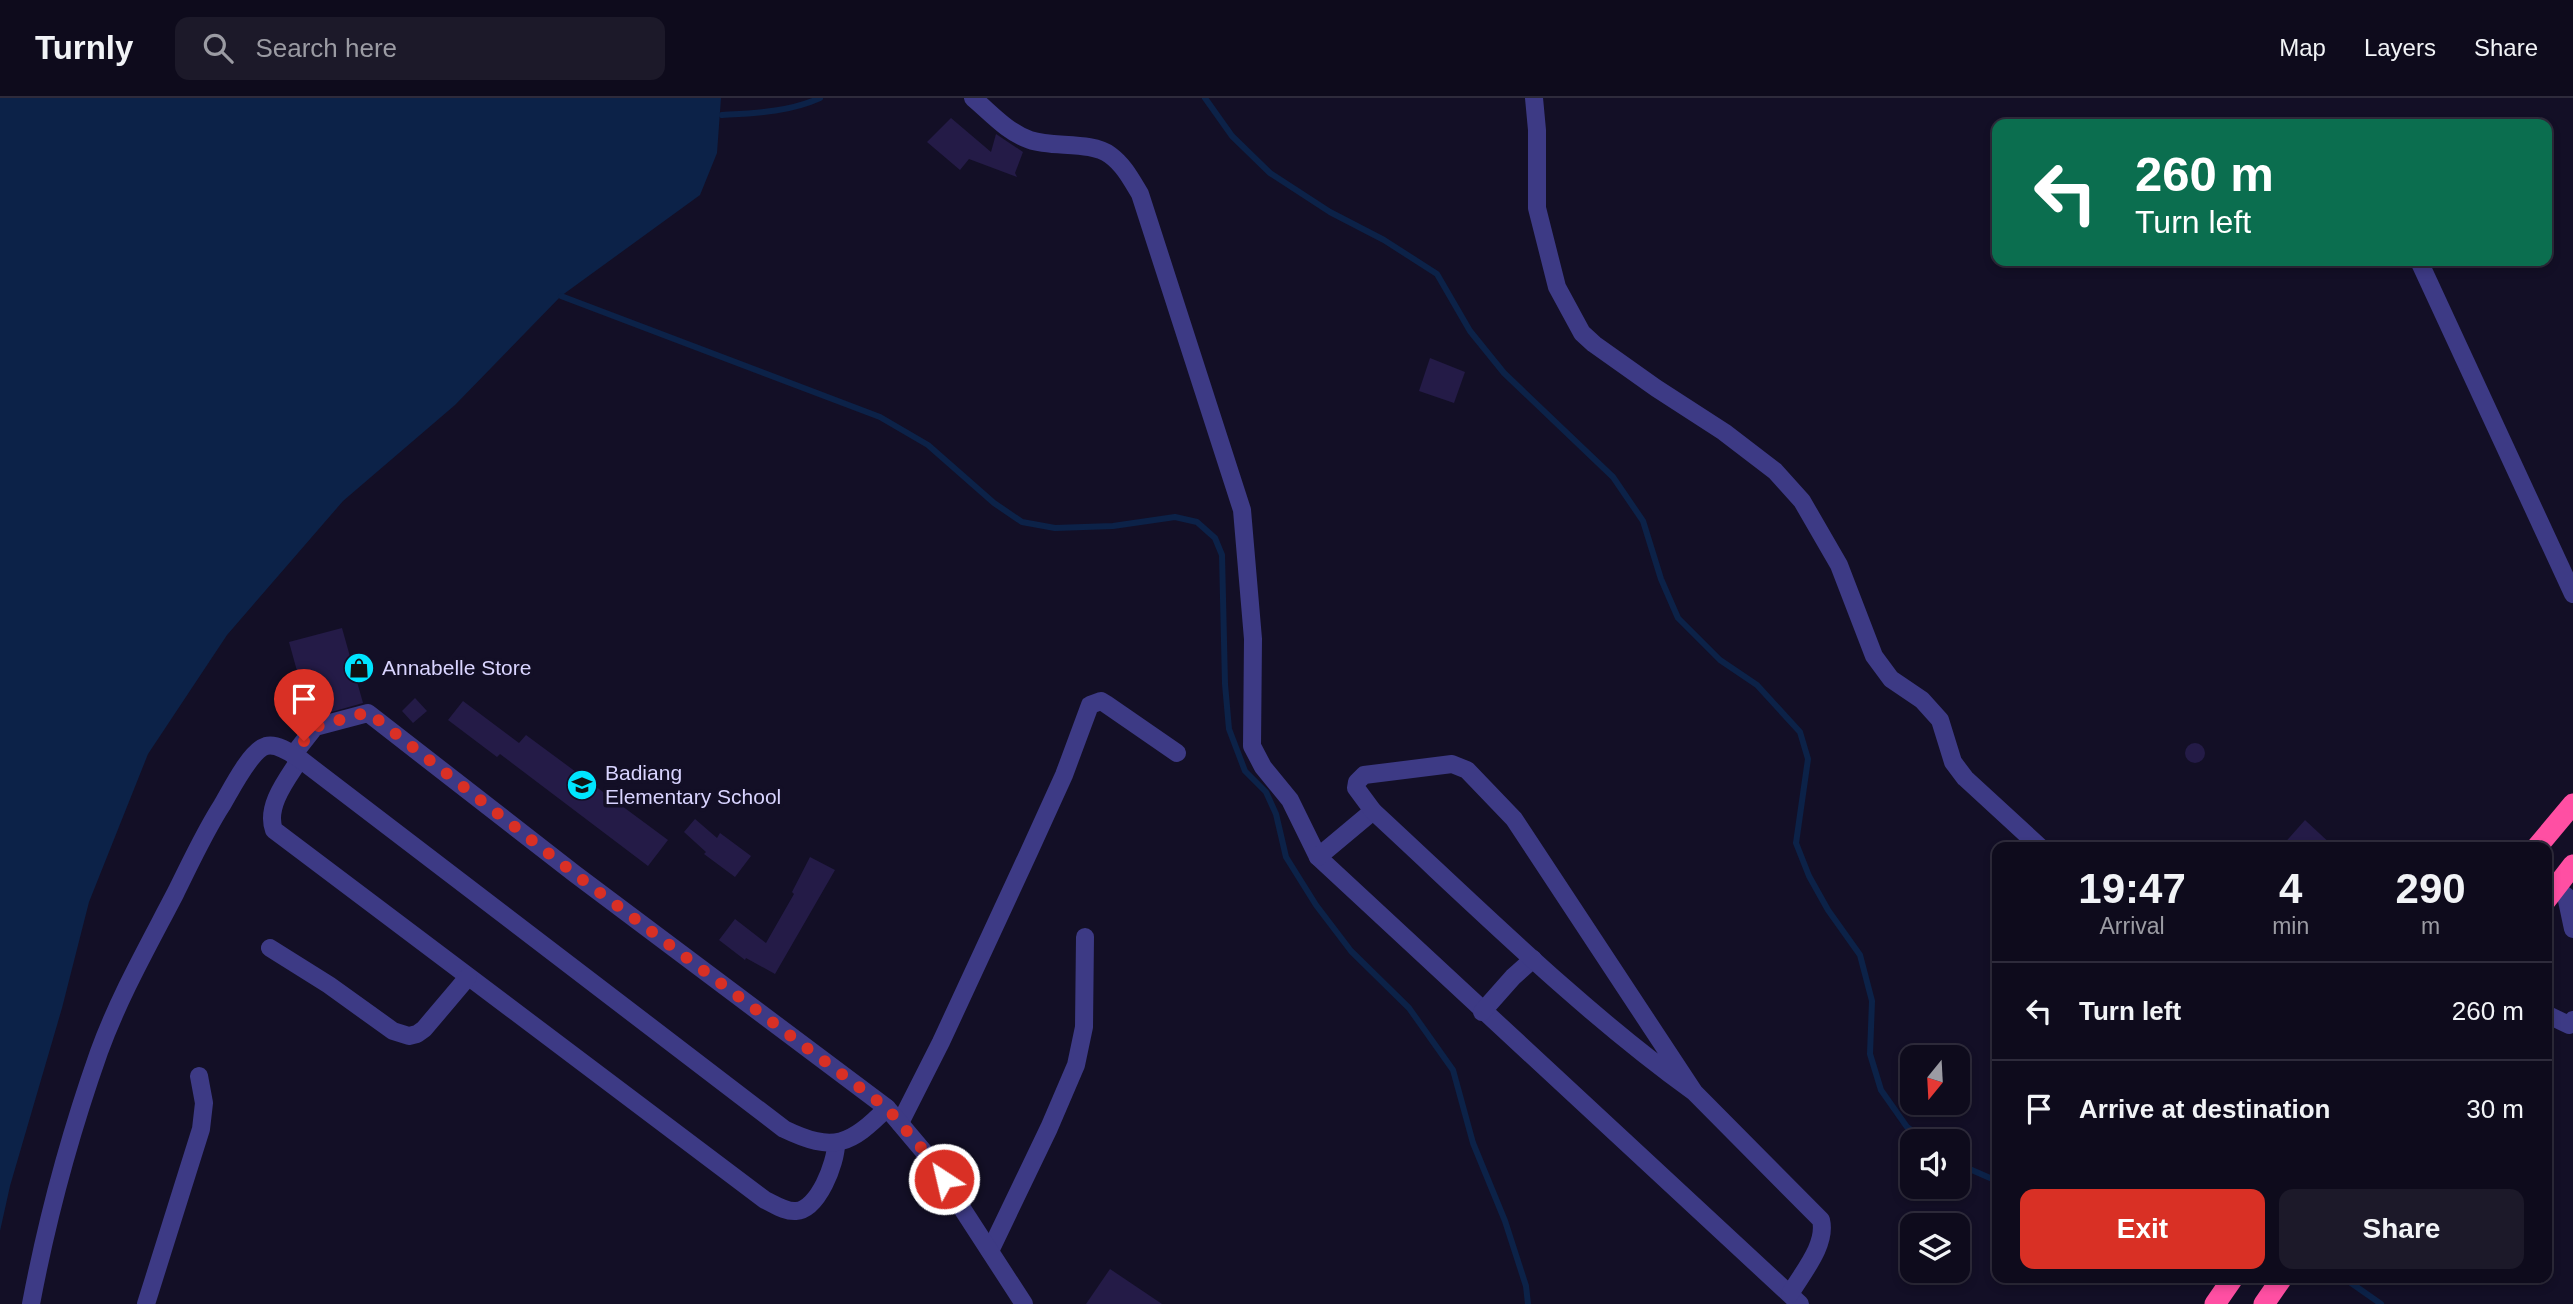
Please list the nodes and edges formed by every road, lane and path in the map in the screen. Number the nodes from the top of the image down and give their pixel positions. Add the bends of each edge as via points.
1 (973, 98) edge
2 (1534, 98) edge
3 (2421, 266) edge
4 (2573, 594) edge
5 (1177, 753) dead end
6 (297, 757) junction
7 (2573, 804) edge
8 (1373, 811) junction
9 (2035, 842) edge
10 (2541, 842) edge
11 (1318, 857) junction
12 (2573, 865) edge
13 (2552, 893) edge
14 (2552, 894) edge
15 (2573, 929) edge
16 (1085, 937) dead end
17 (270, 948) dead end
18 (1533, 959) junction
19 (468, 977) junction
20 (1482, 1012) junction
21 (2552, 1017) edge
22 (2573, 1020) edge
23 (199, 1076) dead end
24 (1694, 1092) junction
25 (887, 1108) junction
26 (900, 1123) junction
27 (836, 1144) junction
28 (990, 1251) junction
29 (2230, 1283) edge
30 (2279, 1283) edge
31 (1795, 1299) edge
32 (31, 1304) edge
33 (146, 1304) edge
34 (1024, 1304) edge
35 (2215, 1304) edge
36 (2264, 1304) edge

1 - 11 street via 1016,134 1111,156 1140,194 1242,510 1253,639 1252,746 1290,800
2 - 9 street via 1536,208 1557,287 1582,332 1775,471 1802,501 1839,565 1874,656 1891,679 1922,700 1940,720 1953,762 1965,778
3 - 4 street
5 - 26 street via 1101,701 1090,705 1039,830
6 - 19 street via 272,811 274,830
6 - 25 street via 315,727 368,712
6 - 27 street via 785,1129 802,1138
6 - 32 street via 270,745 253,756 209,826 125,991 99,1051 73,1132
7 - 10 highway
8 - 11 street
8 - 18 street
8 - 24 street via 1356,788 1364,775 1452,764 1467,770 1514,819
11 - 20 street
12 - 13 highway
14 - 15 street via 2566,896
16 - 28 street via 1084,1027 1076,1065
17 - 19 street via 393,1031 409,1036 424,1028
18 - 20 street
18 - 24 street via 1639,1052
19 - 27 street via 783,1209 793,1212 811,1202 832,1168
20 - 31 street
21 - 22 street via 2569,1025
23 - 33 street via 204,1104 201,1129
24 - 31 street via 1821,1220 1821,1240
25 - 26 street
25 - 27 street via 867,1128
26 - 28 street via 930,1158
28 - 34 street
29 - 35 highway
30 - 36 highway

